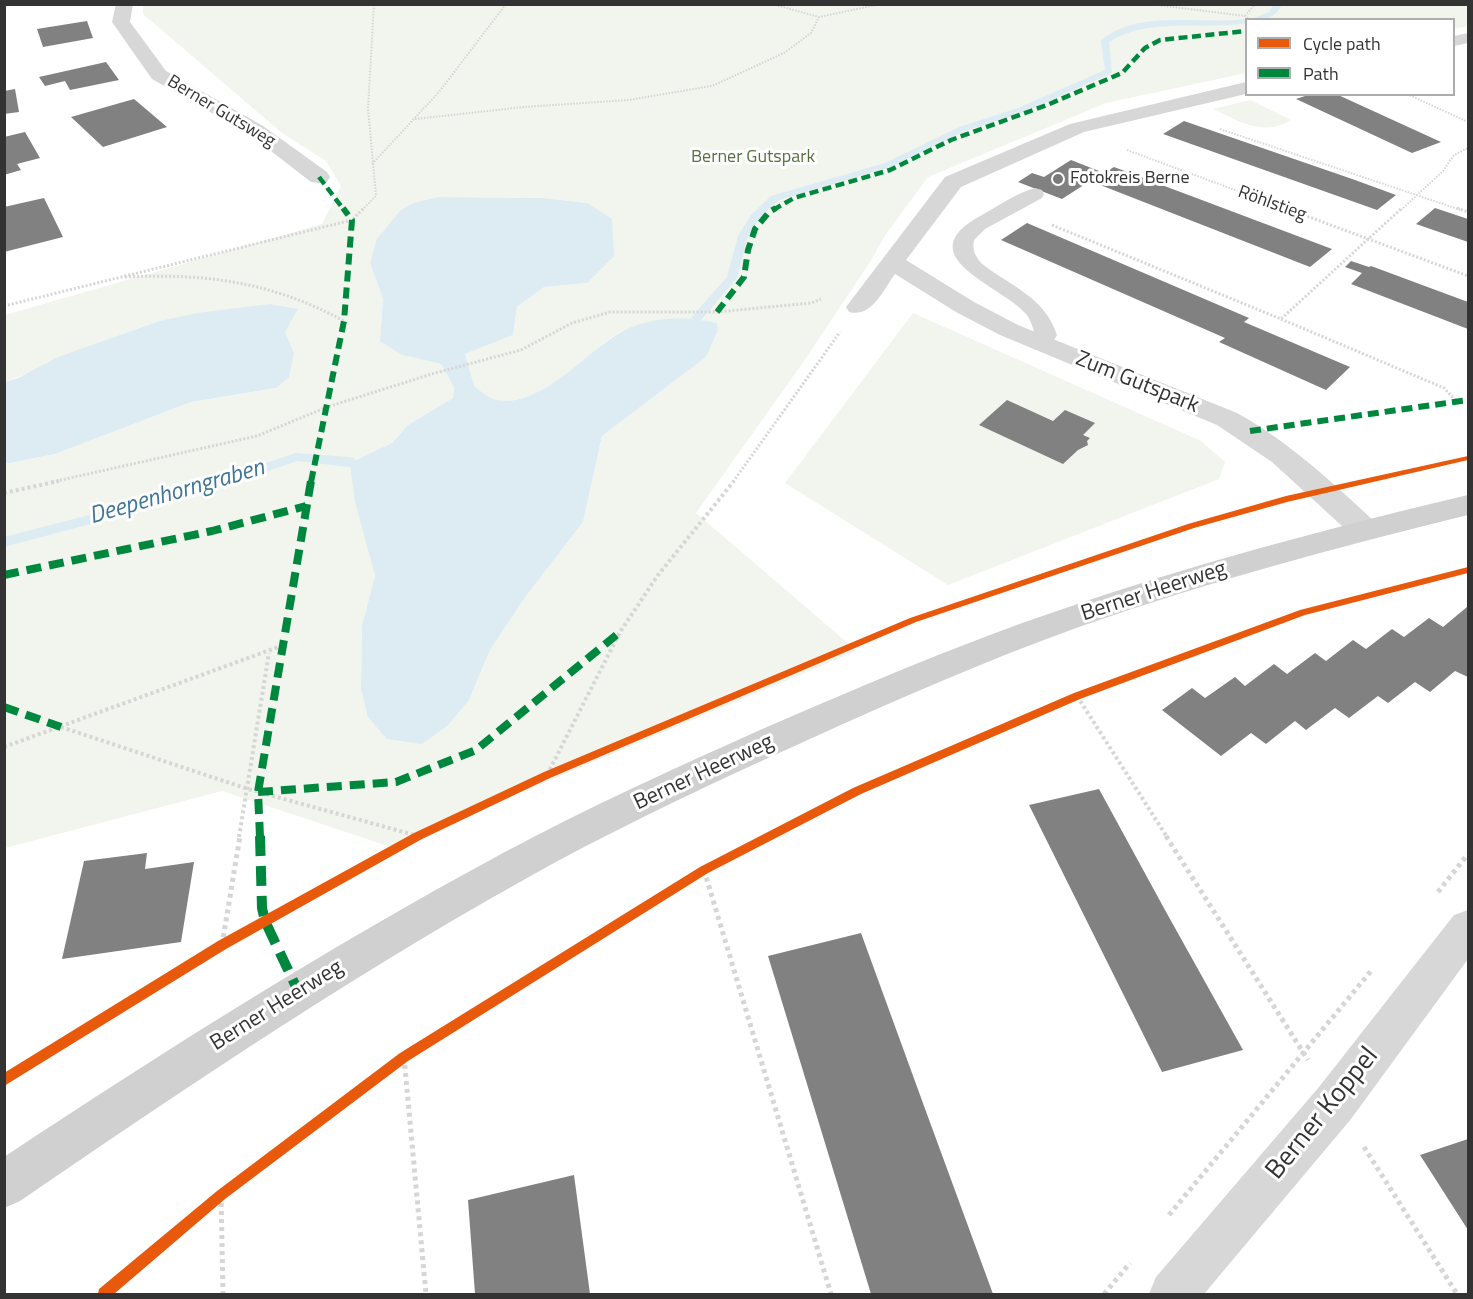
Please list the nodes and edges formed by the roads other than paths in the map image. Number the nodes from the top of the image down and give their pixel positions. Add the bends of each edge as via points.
1 (125, 4) edge
2 (1245, 88) edge
3 (319, 177) dead end
4 (1035, 194) dead end
5 (887, 268) junction
6 (858, 307) road end
7 (1041, 344) junction
8 (1468, 505) edge
9 (1364, 529) junction
10 (1468, 928) edge
11 (4, 1185) edge
12 (1173, 1294) edge

1 - 3 street, Berner Gutsweg via 121,22 159,75 256,130
2 - 5 street via 1077,128 952,182
4 - 7 lane via 967,233 963,252 976,269 1008,289 1040,317 1046,335
5 - 6 street
5 - 7 street, Zum Gutspark
7 - 9 street, Zum Gutspark via 1250,431 1294,463
8 - 9 main road, Berner Heerweg
9 - 11 main road, Berner Heerweg via 1066,620 873,695 679,783 518,864 298,991
10 - 12 street, Berner Koppel via 1335,1103

